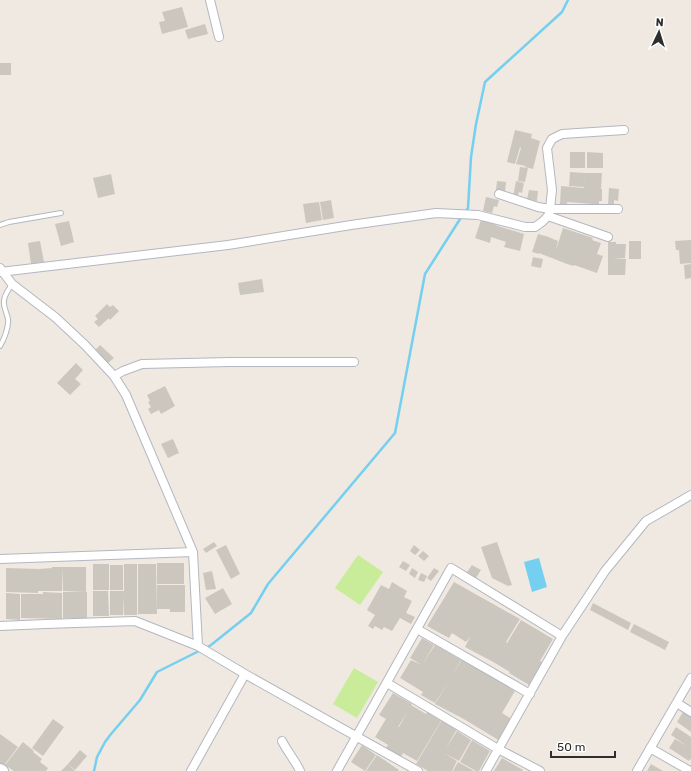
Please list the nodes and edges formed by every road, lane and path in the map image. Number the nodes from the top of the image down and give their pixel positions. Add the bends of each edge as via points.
1 (210, 0) edge
2 (219, 37) dead end
3 (624, 130) dead end
4 (500, 194) dead end
5 (618, 209) dead end
6 (61, 213) dead end
7 (549, 213) junction
8 (0, 225) edge
9 (608, 237) dead end
10 (1, 270) edge
11 (12, 284) junction
12 (0, 346) edge
13 (354, 362) dead end
14 (114, 376) junction
15 (691, 495) edge
16 (193, 552) junction
17 (0, 558) edge
18 (0, 626) edge
19 (417, 629) junction
20 (562, 636) junction
21 (198, 646) junction
22 (245, 674) junction
23 (691, 678) edge
24 (386, 683) junction
25 (530, 694) junction
26 (676, 703) junction
27 (691, 712) edge
28 (357, 736) junction
29 (282, 740) dead end
30 (650, 748) junction
31 (498, 749) junction
32 (191, 771) edge
33 (300, 771) edge
34 (337, 771) edge
35 (418, 771) edge
36 (486, 771) edge
37 (540, 771) edge
38 (637, 771) edge
39 (690, 771) edge

1 - 2 street
3 - 7 street via 562,134 552,139 547,148 552,190
4 - 7 street
5 - 7 street
6 - 8 lane
7 - 9 street
7 - 10 street via 535,227 525,227 478,215 436,213 228,245
10 - 11 street
11 - 12 lane via 3,302 8,319
11 - 14 street via 56,317
13 - 14 street via 142,364
14 - 16 street via 126,395
15 - 20 street via 646,521 605,571
16 - 17 street
16 - 21 street
18 - 21 street via 135,621
19 - 20 street via 451,568
19 - 24 street
19 - 25 street
20 - 25 street
21 - 22 street
22 - 28 street
22 - 32 street
23 - 26 street
24 - 28 street
24 - 31 street
25 - 31 street
26 - 27 street
26 - 30 street
28 - 34 street
28 - 35 street
29 - 33 street
30 - 38 street
30 - 39 street
31 - 36 street
31 - 37 street

